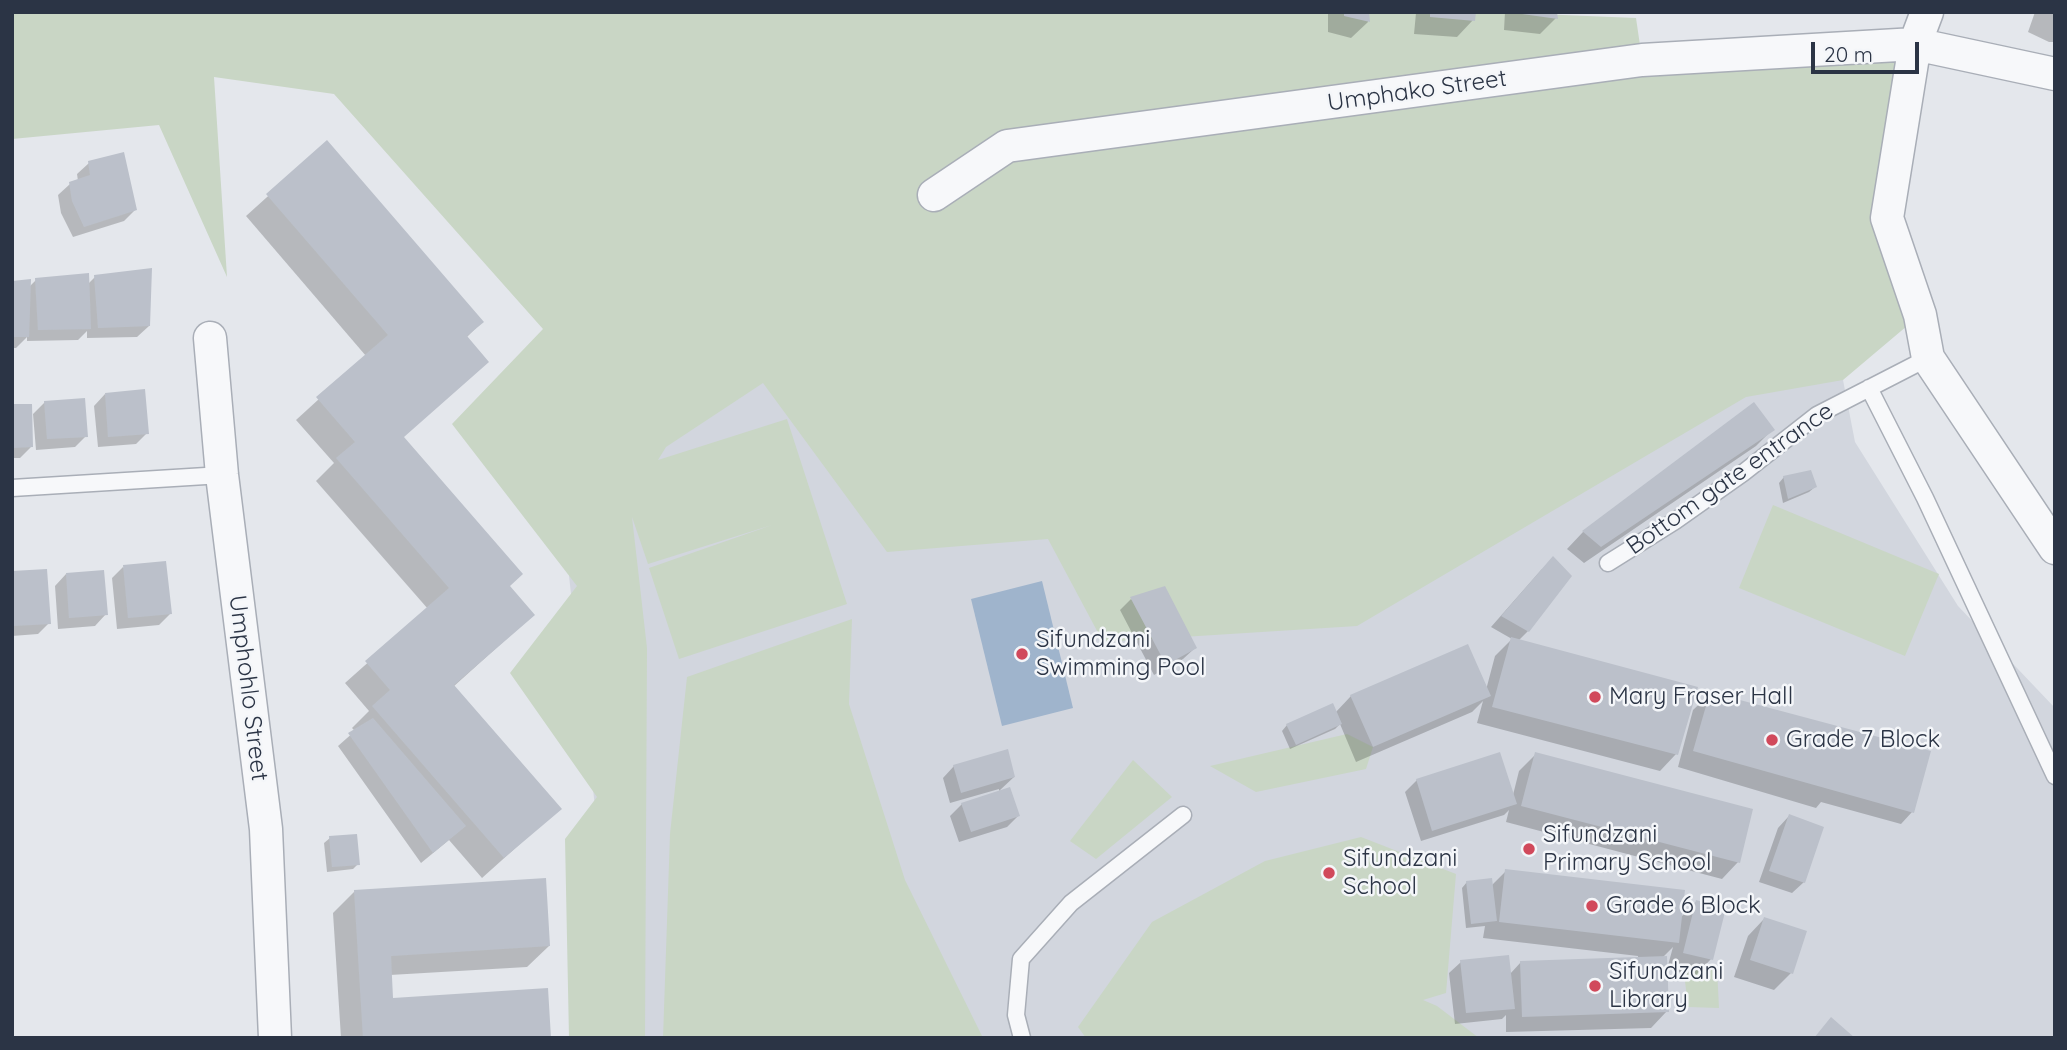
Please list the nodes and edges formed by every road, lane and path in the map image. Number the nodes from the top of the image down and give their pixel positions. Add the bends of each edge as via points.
1 (1927, 12) edge
2 (1915, 44) junction
3 (2055, 74) edge
4 (934, 195) dead end
5 (210, 338) dead end
6 (1928, 358) junction
7 (1869, 388) junction
8 (222, 475) junction
9 (12, 488) edge
10 (2055, 548) edge
11 (1608, 563) dead end
12 (2055, 776) edge
13 (1183, 815) dead end
14 (275, 1038) edge
15 (1022, 1038) edge

1 - 2 street
2 - 3 street, Umphako Street
2 - 4 street, Umphako Street via 1642,60 1007,146
2 - 6 street via 1887,218 1920,315
5 - 8 street, Umphohlo Street
6 - 7 lane, Bottom gate entrance
6 - 10 street
7 - 11 lane, Bottom gate entrance via 1817,415 1675,521
7 - 12 lane
8 - 9 lane
8 - 14 street, Umphohlo Street via 266,829
13 - 15 lane via 1071,903 1021,959 1016,1015

